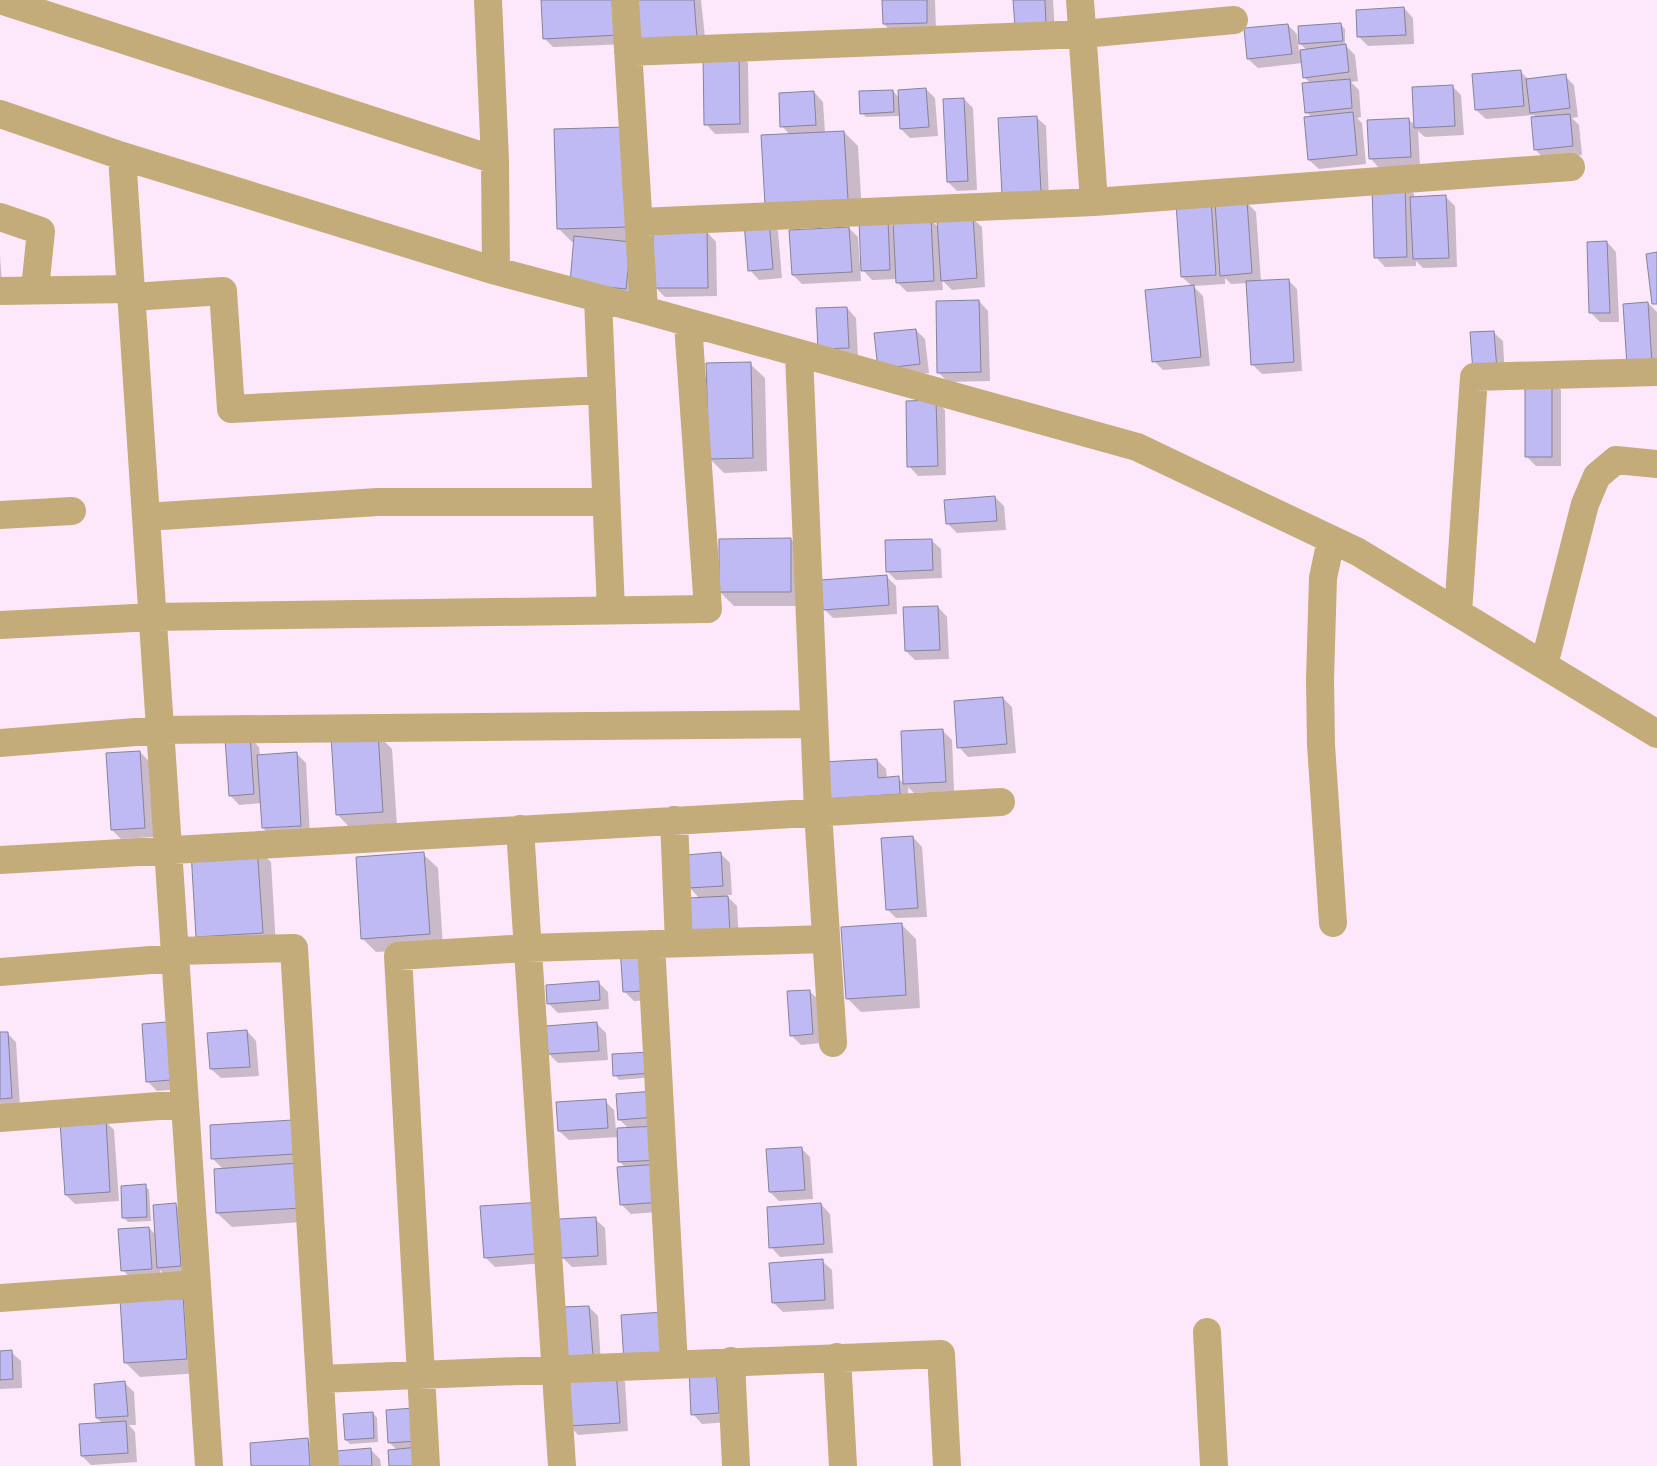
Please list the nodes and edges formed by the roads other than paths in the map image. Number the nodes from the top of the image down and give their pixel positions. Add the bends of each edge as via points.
1 (58, 0) edge
2 (488, 0) edge
3 (625, 0) edge
4 (1080, 0) edge
5 (9, 2) edge
6 (1234, 20) dead end
7 (1083, 34) junction
8 (628, 52) junction
9 (0, 114) edge
10 (122, 156) junction
11 (495, 160) junction
12 (1571, 167) dead end
13 (1094, 202) junction
14 (0, 217) edge
15 (639, 222) junction
16 (496, 271) junction
17 (35, 289) junction
18 (0, 291) edge
19 (132, 293) junction
20 (598, 299) junction
21 (644, 310) junction
22 (688, 324) junction
23 (799, 354) junction
24 (1657, 372) edge
25 (602, 390) junction
26 (1657, 464) edge
27 (606, 502) junction
28 (72, 511) dead end
29 (0, 515) edge
30 (146, 517) junction
31 (1332, 540) junction
32 (611, 610) junction
33 (1458, 613) junction
34 (153, 617) junction
35 (0, 625) edge
36 (1544, 665) junction
37 (814, 724) junction
38 (160, 730) junction
39 (1657, 734) edge
40 (0, 743) edge
41 (1001, 802) dead end
42 (818, 812) junction
43 (674, 820) junction
44 (520, 829) junction
45 (169, 849) junction
46 (0, 860) edge
47 (1333, 923) dead end
48 (825, 939) junction
49 (679, 943) junction
50 (651, 944) junction
51 (527, 948) junction
52 (175, 955) junction
53 (0, 972) edge
54 (833, 1043) dead end
55 (185, 1104) junction
56 (0, 1118) edge
57 (197, 1284) junction
58 (0, 1298) edge
59 (1207, 1332) dead end
60 (837, 1358) junction
61 (731, 1361) junction
62 (674, 1364) junction
63 (556, 1369) junction
64 (419, 1375) junction
65 (320, 1379) junction
66 (209, 1466) edge
67 (325, 1466) edge
68 (426, 1466) edge
69 (562, 1466) edge
70 (736, 1466) edge
71 (843, 1466) edge
72 (947, 1466) edge
73 (1214, 1466) edge

1 - 5 street
2 - 11 street
3 - 8 street
4 - 7 street
5 - 11 street
6 - 7 street
7 - 8 street
7 - 13 street
8 - 15 street
9 - 10 street
10 - 16 street
10 - 19 street
11 - 16 street
12 - 13 street
13 - 15 street
14 - 17 street via 41,231
15 - 21 street
16 - 20 street
17 - 18 street
17 - 19 street
19 - 25 street via 223,291 232,409
19 - 30 street
20 - 21 street
20 - 25 street
21 - 22 street
22 - 23 street
22 - 32 street via 708,609
23 - 31 street via 1137,447
23 - 37 street
24 - 33 street via 1474,377
25 - 27 street
26 - 36 street via 1616,460 1597,476 1585,504
27 - 30 street via 378,502
27 - 32 street
28 - 29 street
30 - 34 street
31 - 33 street via 1358,552
31 - 47 street via 1323,578 1320,679 1321,745
32 - 34 street
33 - 36 street
34 - 35 street
34 - 38 street
36 - 39 street
37 - 38 street
37 - 42 street
38 - 40 street
38 - 45 street
41 - 42 street
42 - 43 street
42 - 48 street
43 - 44 street
43 - 49 street
44 - 45 street
44 - 51 street
45 - 46 street
45 - 52 street
48 - 49 street
48 - 54 street
49 - 50 street
50 - 51 street
50 - 62 street
51 - 63 street
51 - 64 street via 398,956
52 - 53 street
52 - 55 street
52 - 65 street via 294,948
55 - 56 street
55 - 57 street
57 - 58 street
57 - 66 street
59 - 73 street
60 - 61 street
60 - 71 street
60 - 72 street via 941,1354
61 - 62 street
61 - 70 street
62 - 63 street
63 - 64 street
63 - 69 street
64 - 65 street
64 - 68 street
65 - 67 street

